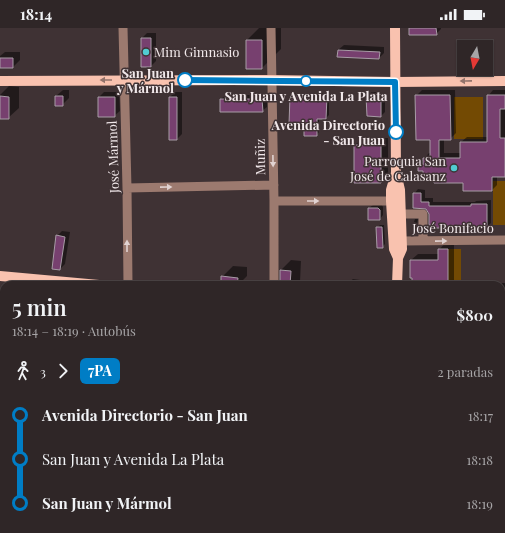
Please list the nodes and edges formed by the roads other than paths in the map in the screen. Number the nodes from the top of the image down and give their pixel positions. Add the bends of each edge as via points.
1 (123, 28) edge
2 (271, 28) edge
3 (395, 28) edge
4 (124, 80) junction
5 (271, 80) junction
6 (0, 81) edge
7 (505, 81) edge
8 (395, 82) junction
9 (396, 173) junction
10 (274, 185) junction
11 (127, 188) junction
12 (274, 201) junction
13 (391, 205) junction
14 (401, 214) junction
15 (505, 240) edge
16 (402, 241) junction
17 (423, 241) junction
18 (398, 258) junction
19 (0, 270) edge
20 (0, 276) edge
21 (25, 278) junction
22 (57, 281) edge
23 (128, 281) edge
24 (274, 281) edge
25 (397, 281) edge

1 - 4 street, José Mármol
2 - 5 street, Muñiz
3 - 8 main road
4 - 5 main road
4 -> 6 main road
4 - 11 street, José Mármol
5 - 8 main road
5 -> 10 street, Muñiz
7 -> 8 main road
8 - 9 main road
9 - 13 main road via 390,190
9 - 14 main road
11 -> 10 street
10 - 12 street, Muñiz
23 -> 11 street, José Mármol
12 -> 13 street
12 - 24 street, Muñiz
13 - 16 main road via 396,216 397,238 398,241
13 - 18 main road via 394,249
14 - 16 main road
14 - 17 street via 423,214
17 -> 15 street, José Bonifacio
16 - 17 street, José Bonifacio
16 - 18 main road
18 - 25 main road
19 - 21 main road
20 - 21 main road
21 - 22 main road

